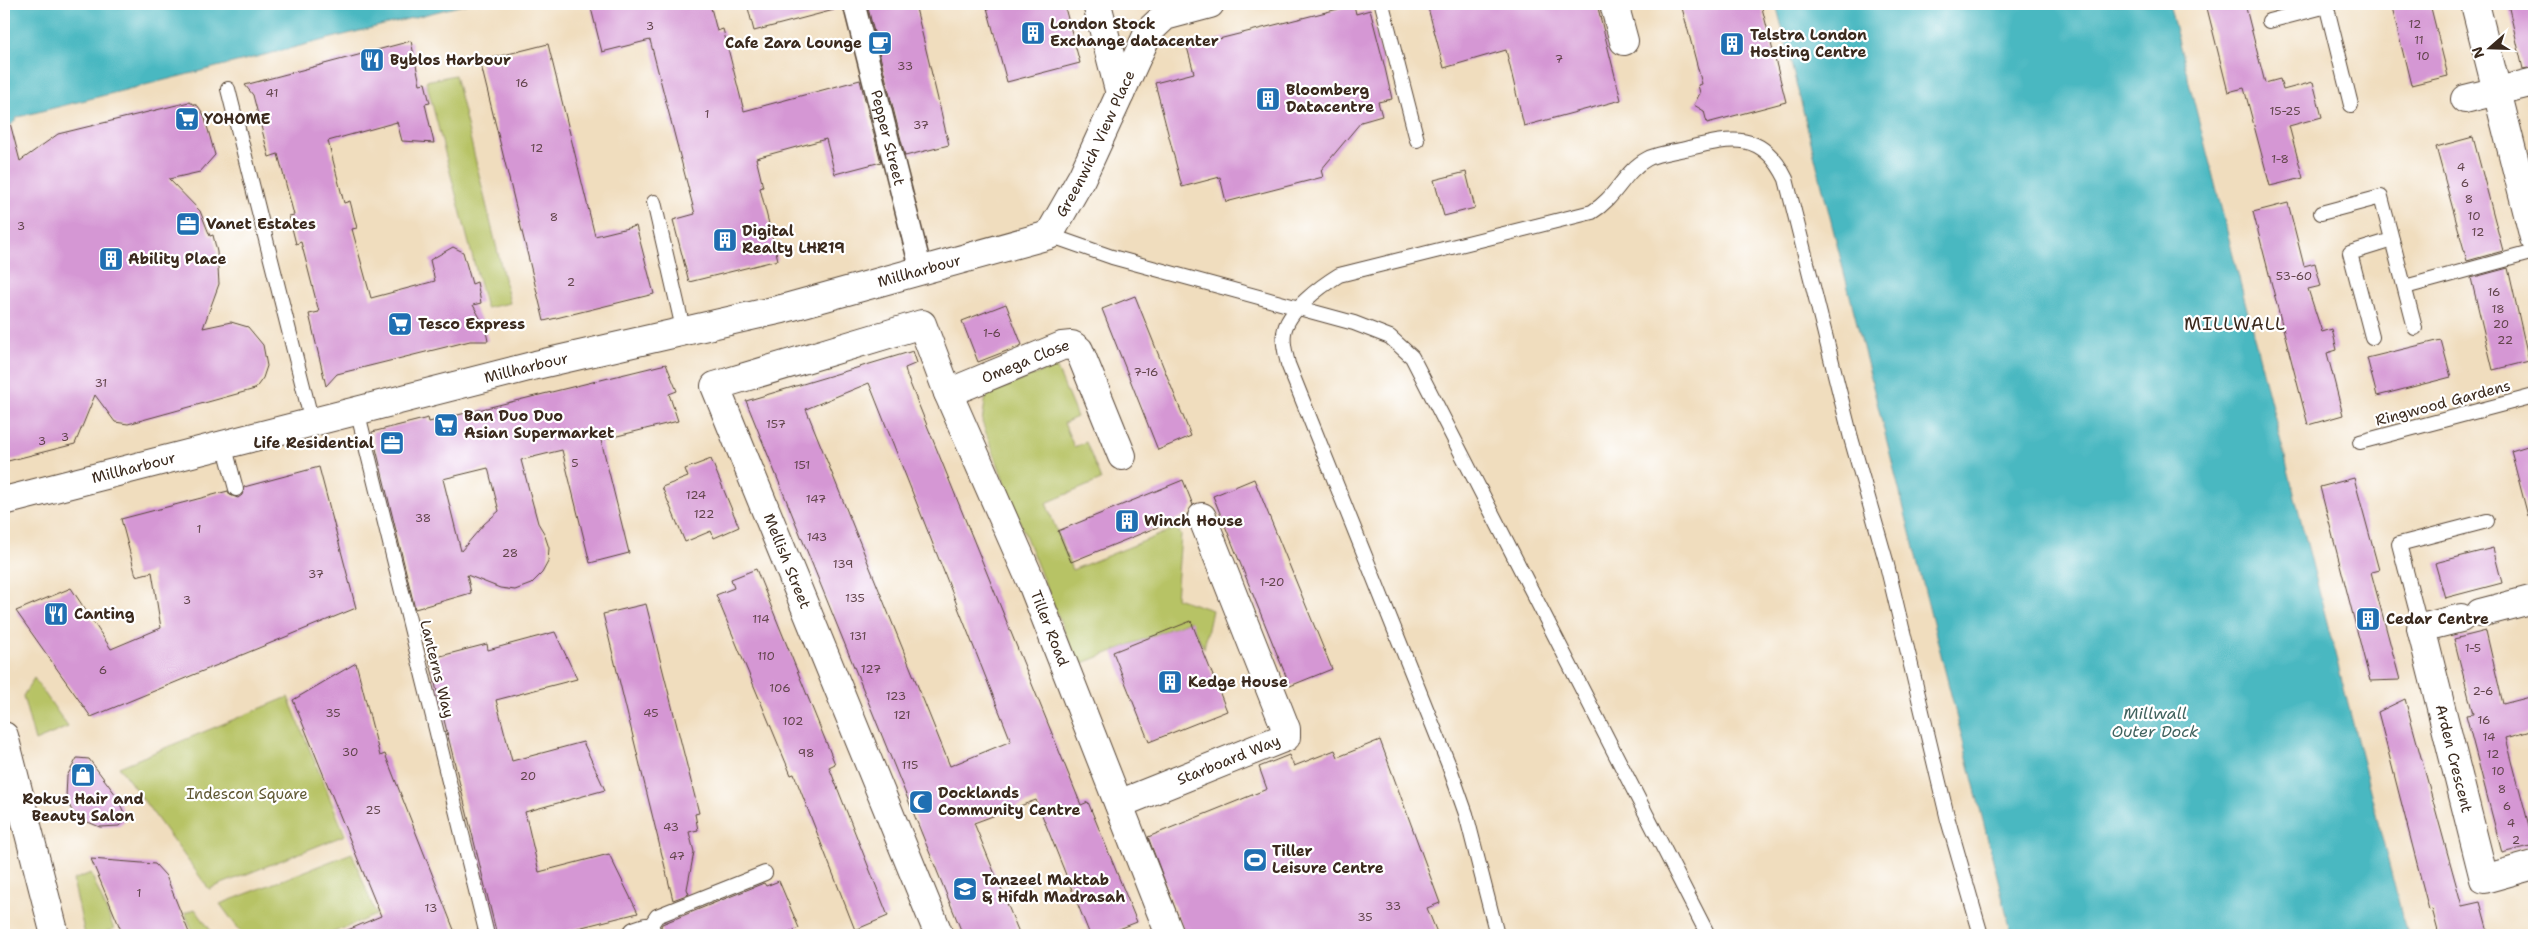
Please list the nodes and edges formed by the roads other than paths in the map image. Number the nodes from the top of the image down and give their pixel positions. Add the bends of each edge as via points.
1 (854, 4) edge
2 (1097, 4) edge
3 (1210, 4) edge
4 (1382, 4) edge
5 (1614, 4) edge
6 (2475, 4) edge
7 (2327, 5) edge
8 (2269, 21) dead end
9 (1624, 41) dead end
10 (2534, 82) edge
11 (228, 89) dead end
12 (2497, 91) junction
13 (1120, 94) junction
14 (2465, 99) dead end
15 (2351, 105) dead end
16 (1417, 140) dead end
17 (654, 202) dead end
18 (2321, 213) dead end
19 (1049, 235) junction
20 (2534, 238) edge
21 (2392, 240) junction
22 (2534, 252) edge
23 (921, 270) junction
24 (2404, 287) junction
25 (1299, 308) junction
26 (922, 324) joint
27 (2415, 328) dead end
28 (684, 333) junction
29 (2372, 337) dead end
30 (948, 393) junction
31 (2534, 396) edge
32 (357, 410) junction
33 (312, 422) junction
34 (2360, 442) dead end
35 (224, 444) junction
36 (1122, 456) dead end
37 (236, 489) dead end
38 (4, 501) edge
39 (1202, 517) dead end
40 (2487, 521) dead end
41 (2534, 599) edge
42 (2421, 628) junction
43 (5, 749) edge
44 (1119, 804) junction
45 (2534, 865) edge
46 (765, 873) dead end
47 (488, 927) edge
48 (643, 934) edge
49 (55, 935) edge
50 (939, 935) edge
51 (1170, 935) edge
52 (1498, 935) edge
53 (1708, 935) edge
54 (1981, 935) edge

1 - 23 street, Pepper Street
2 - 13 street
3 - 13 street, Greenwich View Place via 1166,16 1149,31
4 - 16 lane
5 - 9 street
6 - 12 street
7 - 8 lane
7 - 15 lane
10 - 12 street
11 - 33 lane
12 - 14 street
12 - 20 street
13 - 19 street, Greenwich View Place via 1082,177
17 - 28 lane
18 - 21 lane via 2381,197
19 - 23 street, Millharbour
19 - 25 lane via 1112,257
21 - 24 lane
21 - 29 lane via 2350,253
22 - 24 lane
23 - 28 street, Millharbour
24 - 27 lane
25 - 52 lane via 1288,320 1284,332 1288,364 1448,763 1466,814
25 - 53 lane via 1390,337 1412,357
25 - 54 lane via 1339,275 1592,212 1604,205 1631,171 1648,158 1713,143 1745,140 1764,148 1777,160 1786,179 1851,438 1886,561 1948,820
26 - 30 street, Tiller Road
26 - 50 street, Mellish Street via 715,386
28 - 32 street, Millharbour via 536,365
30 - 36 street, Omega Close via 1072,344 1079,350
30 - 44 street, Tiller Road via 1033,586
31 - 34 lane, Ringwood Gardens
32 - 33 street, Millharbour
32 - 47 lane, Lanterns Way
33 - 35 street, Millharbour
35 - 37 lane
35 - 38 street, Millharbour
39 - 44 street, Starboard Way via 1286,729 1286,737
40 - 42 lane via 2399,544
41 - 42 street
42 - 45 street, Arden Crescent via 2484,878
43 - 49 street
44 - 51 street, Tiller Road
46 - 48 lane via 657,916

